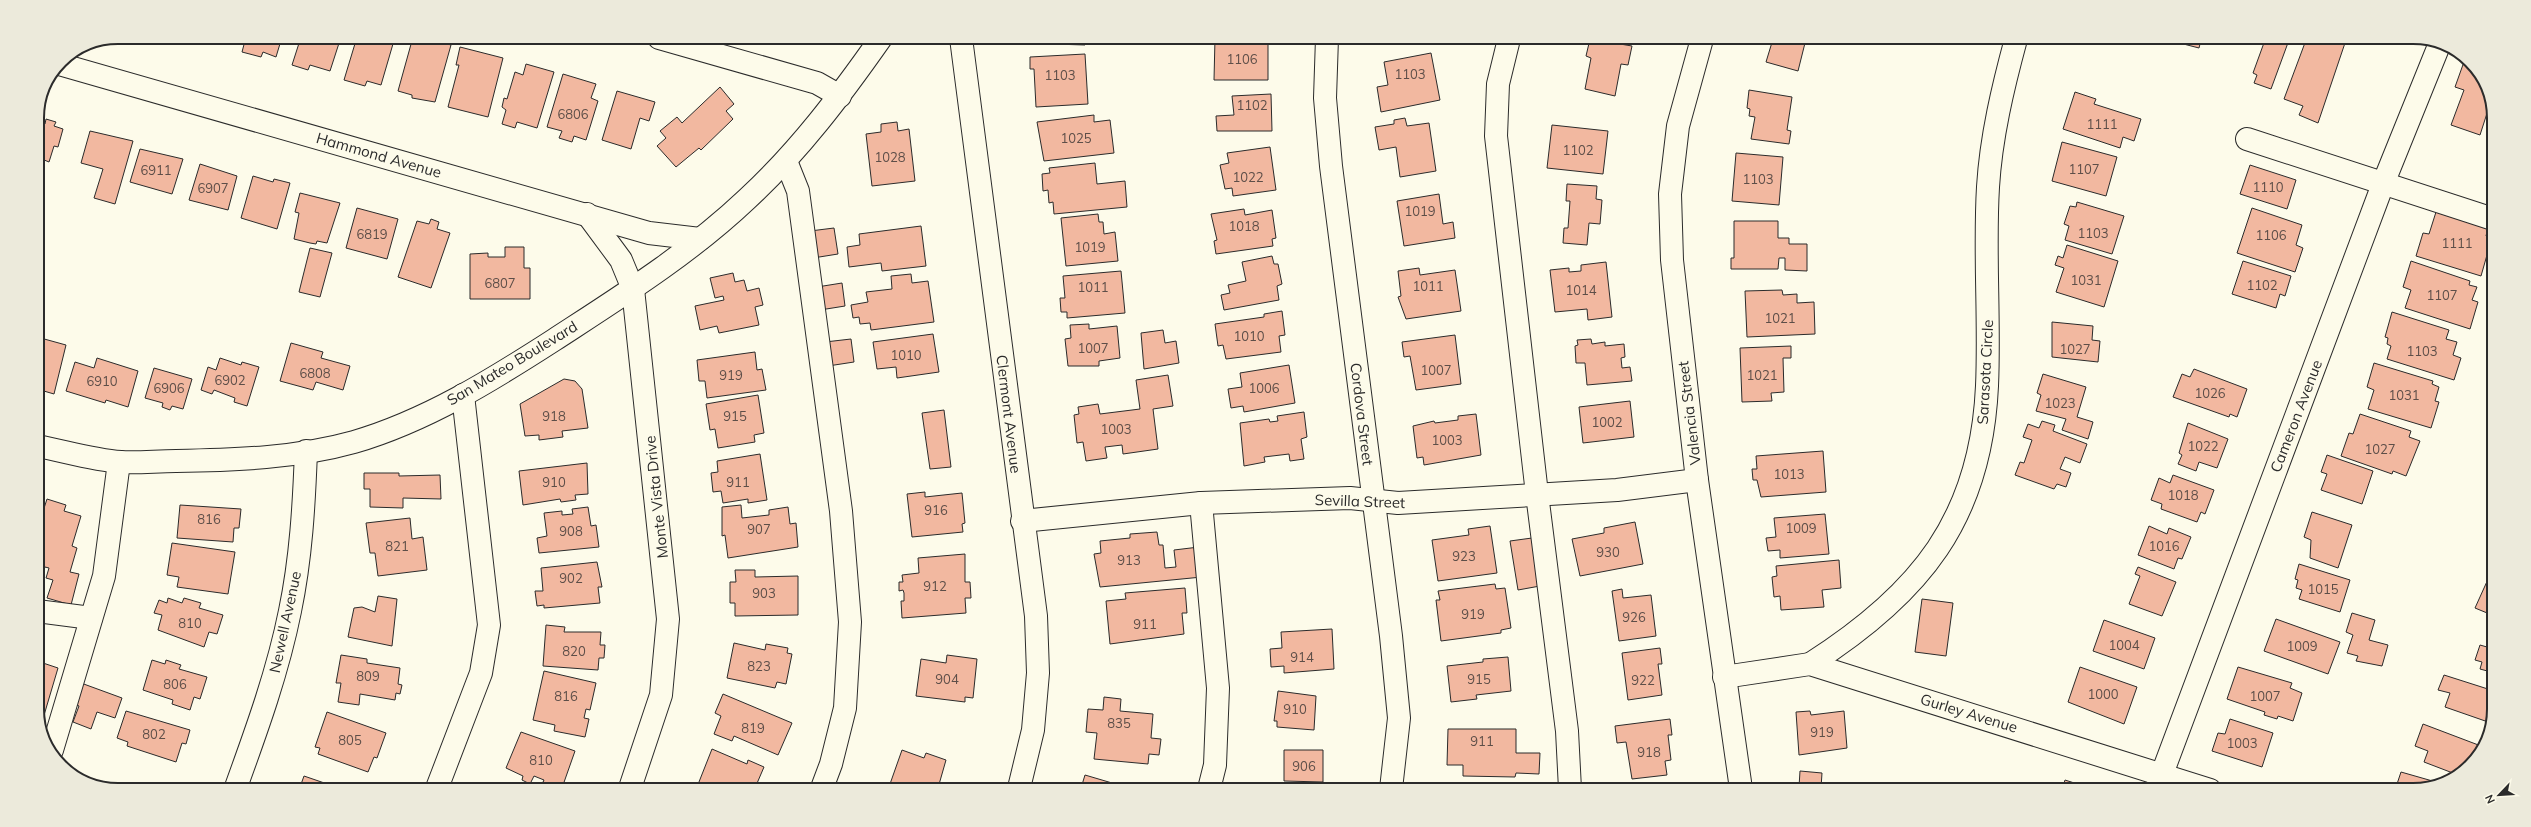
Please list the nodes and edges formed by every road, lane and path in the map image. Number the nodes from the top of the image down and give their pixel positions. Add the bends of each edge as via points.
1 (680, 44) edge
2 (877, 44) edge
3 (958, 44) edge
4 (1327, 44) edge
5 (1508, 44) edge
6 (1701, 44) edge
7 (2015, 44) edge
8 (2438, 48) edge
9 (66, 66) edge
10 (840, 96) junction
11 (2247, 139) dead end
12 (786, 161) junction
13 (2383, 184) junction
14 (588, 214) junction
15 (2487, 217) edge
16 (700, 239) junction
17 (633, 289) junction
18 (463, 395) junction
19 (44, 447) edge
20 (306, 451) junction
21 (119, 462) junction
22 (1697, 480) junction
23 (1537, 494) junction
24 (1373, 500) junction
25 (1201, 503) junction
26 (1022, 522) junction
27 (44, 612) edge
28 (92, 618) junction
29 (1810, 664) junction
30 (1724, 677) junction
31 (54, 745) edge
32 (2159, 782) edge
33 (237, 783) edge
34 (439, 783) edge
35 (632, 783) edge
36 (824, 783) edge
37 (1020, 783) edge
38 (1211, 783) edge
39 (1392, 783) edge
40 (1570, 783) edge
41 (1740, 783) edge

1 - 10 street via 818,83
2 - 10 street, San Mateo Boulevard
3 - 26 street, Clermont Avenue
4 - 24 street, Cordova Street via 1325,98 1331,166
5 - 23 street via 1498,84 1496,136
6 - 22 street, Valencia Street via 1678,126 1670,194 1672,260
7 - 29 street, Sarasota Circle via 1996,125 1988,186 1987,386 1981,438 1970,486 1955,521 1933,555 1894,601 1851,638
8 - 13 street, Cameron Avenue
9 - 14 street, Hammond Avenue
10 - 12 street, San Mateo Boulevard
11 - 13 street
12 - 16 street, San Mateo Boulevard via 746,200
12 - 36 street via 798,191 841,511 850,622 845,708
13 - 15 street
13 - 32 street, Cameron Avenue
14 - 16 street, Hammond Avenue via 649,233
14 - 17 street, Monte Vista Drive via 621,260
16 - 17 street, San Mateo Boulevard
17 - 18 street, San Mateo Boulevard
17 - 35 street, Monte Vista Drive via 668,619 661,695
18 - 20 street, San Mateo Boulevard via 417,418 354,442
18 - 34 street via 489,626 481,673
19 - 21 street, San Mateo Boulevard
20 - 21 street, San Mateo Boulevard via 233,460
20 - 33 street, Newell Avenue via 303,520 291,610 268,700
21 - 28 street via 104,576
22 - 23 street, Sevilla Street via 1617,490
22 - 30 street, Valencia Street
23 - 24 street, Sevilla Street via 1398,503
23 - 40 street via 1567,731
24 - 25 street, Sevilla Street via 1350,498
24 - 39 street, Cordova Street via 1399,718
25 - 26 street, Sevilla Street
25 - 38 street via 1218,688 1216,765
26 - 37 street, Clermont Avenue via 1036,616 1038,673 1033,730
27 - 28 street
28 - 31 street
29 - 30 street, Gurley Avenue
29 - 32 street, Gurley Avenue
30 - 41 street, Valencia Street

